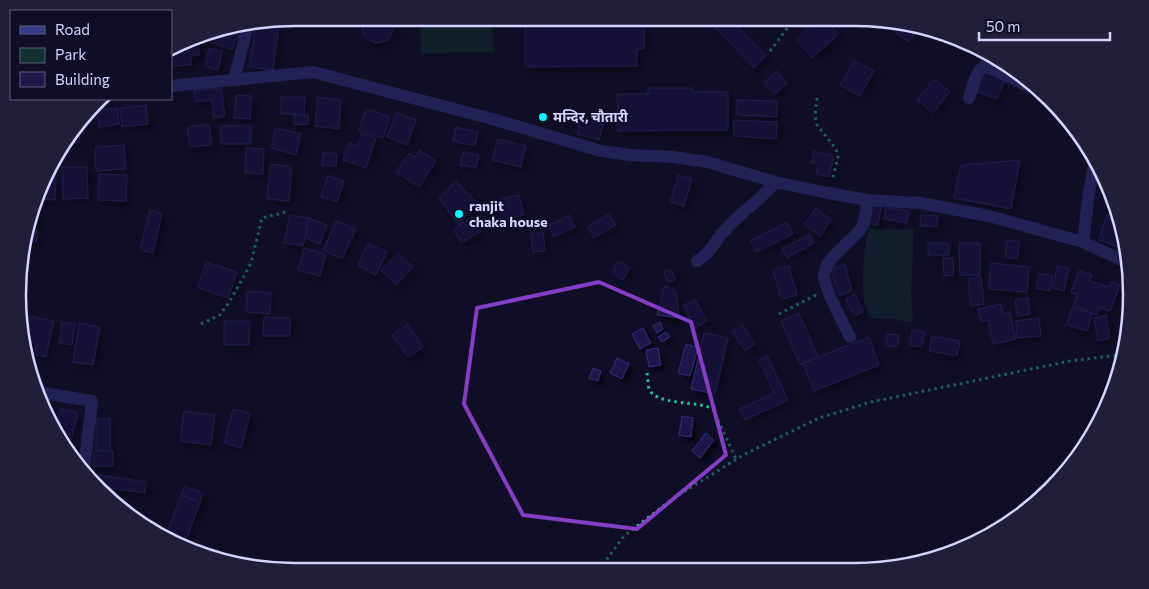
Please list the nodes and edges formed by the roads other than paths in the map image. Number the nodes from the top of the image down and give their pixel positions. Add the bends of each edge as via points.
1 (247, 30) edge
2 (234, 80) junction
3 (1016, 80) edge
4 (172, 86) edge
5 (969, 98) dead end
6 (1093, 172) edge
7 (774, 182) junction
8 (867, 200) junction
9 (1083, 242) junction
10 (1120, 259) edge
11 (697, 261) dead end
12 (850, 337) dead end
13 (45, 393) edge
14 (85, 461) edge

1 - 2 street
2 - 4 street
2 - 7 street via 313,72 601,151 707,162
3 - 5 street via 986,66 976,76
6 - 9 street
7 - 8 street
7 - 11 street via 725,229 709,254
8 - 9 street via 928,204 989,216
8 - 12 street via 860,230 824,270 828,289
9 - 10 street
13 - 14 street via 92,401

